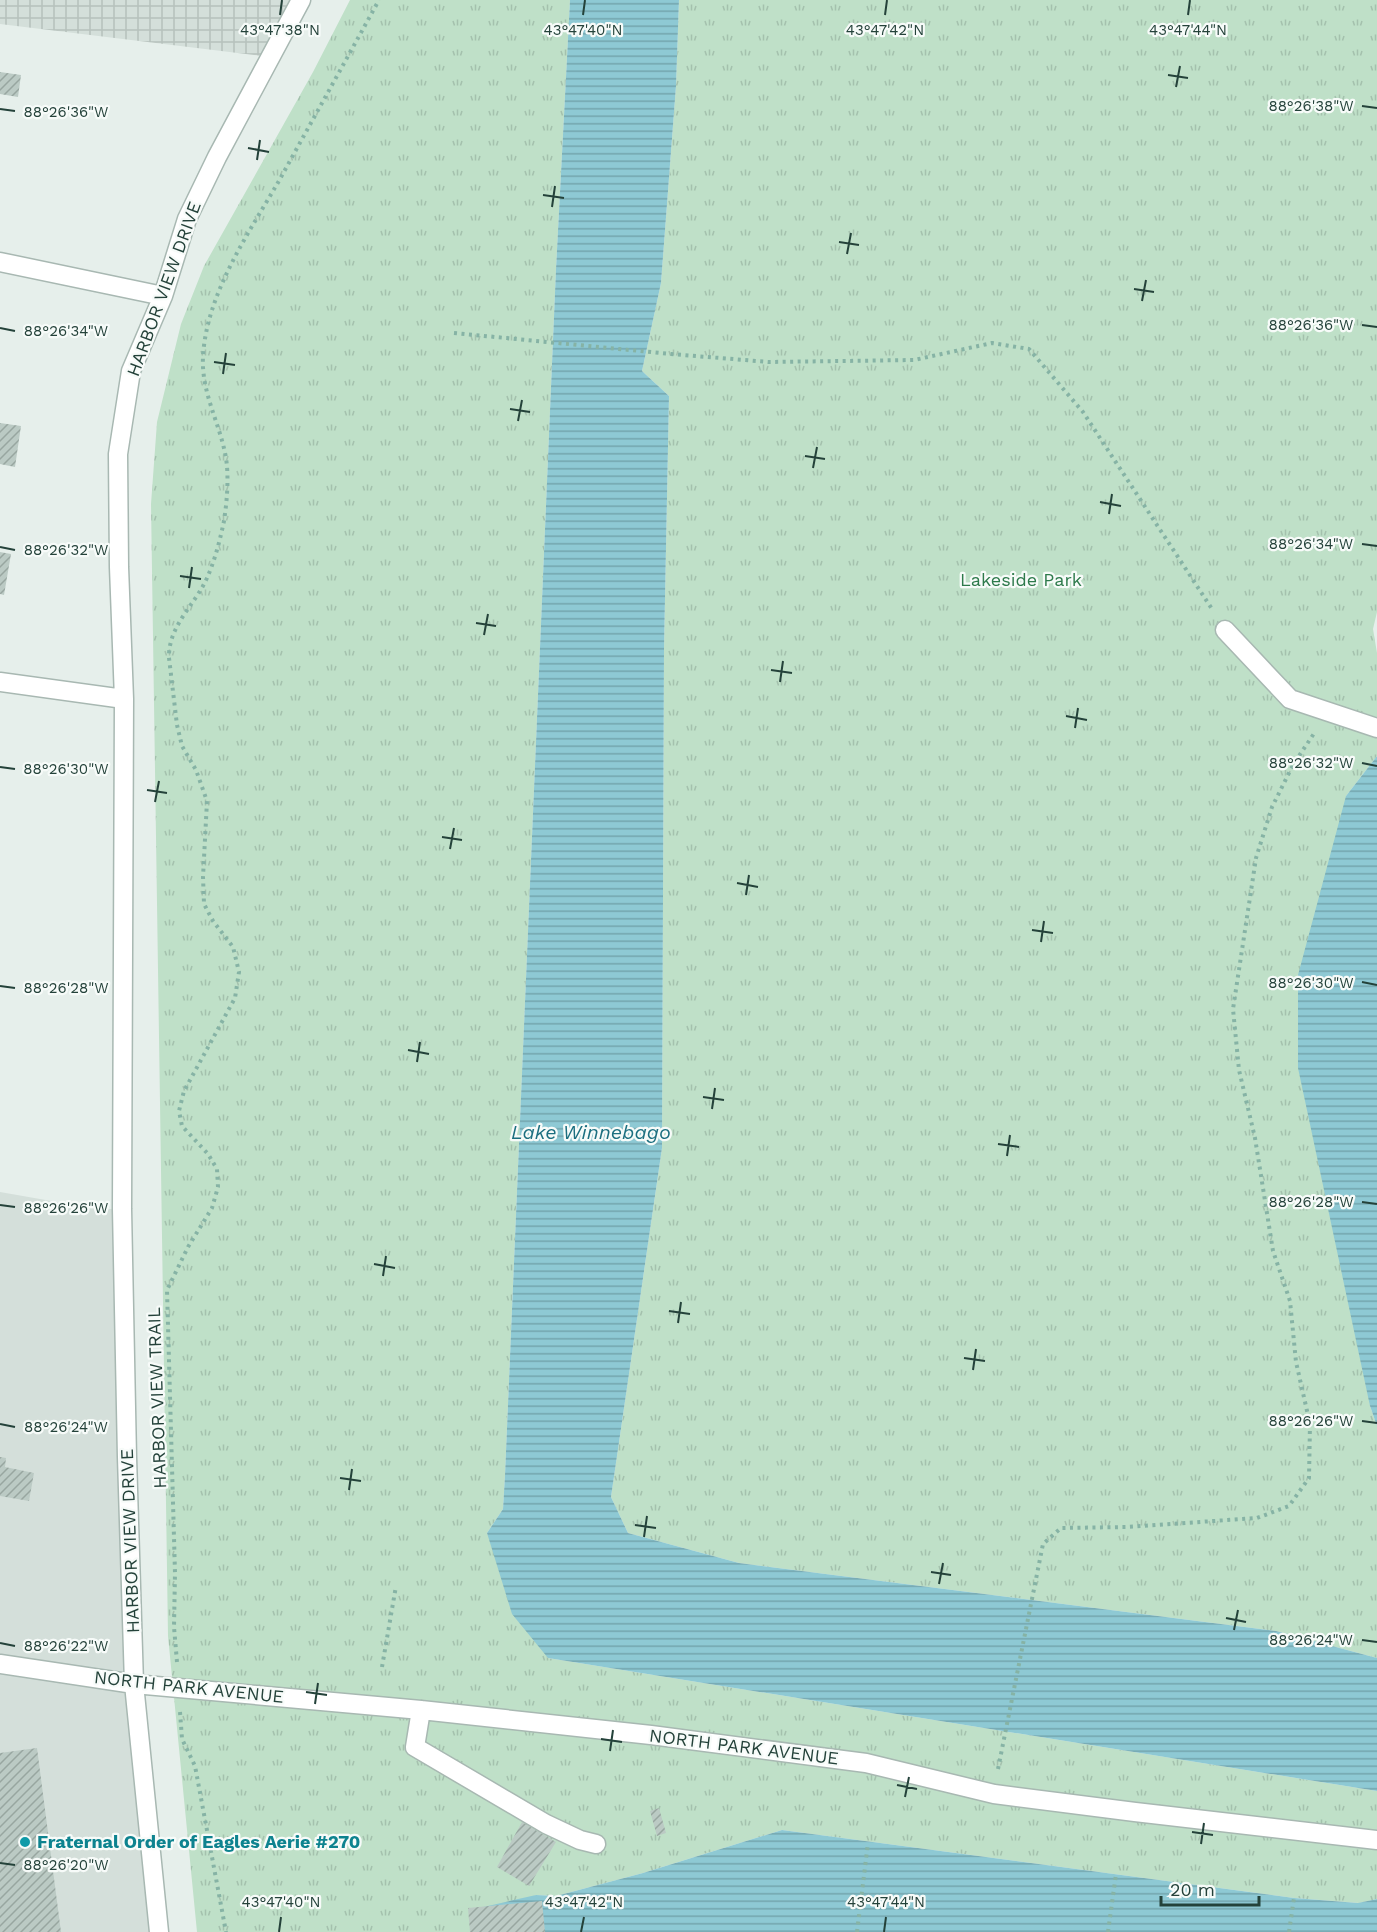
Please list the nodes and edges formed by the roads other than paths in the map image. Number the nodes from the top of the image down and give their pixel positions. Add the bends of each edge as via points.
1 (301, 0) edge
2 (0, 262) edge
3 (163, 296) junction
4 (1225, 630) road end
5 (0, 682) edge
6 (124, 699) junction
7 (1375, 727) edge
8 (0, 1664) edge
9 (134, 1684) junction
10 (421, 1710) junction
11 (1377, 1840) edge
12 (596, 1844) dead end
13 (159, 1932) edge

1 - 3 street, HARBOR VIEW DRIVE via 187,219
2 - 3 street
3 - 6 street, HARBOR VIEW DRIVE via 131,371 118,454
4 - 7 street via 1290,699
5 - 6 street
6 - 9 street, HARBOR VIEW DRIVE via 122,1209
8 - 9 street, NORTH PARK AVENUE
9 - 10 street, NORTH PARK AVENUE
9 - 13 street, HARBOR VIEW DRIVE
10 - 11 street, NORTH PARK AVENUE via 866,1763 994,1794
10 - 12 street via 415,1748 546,1824

